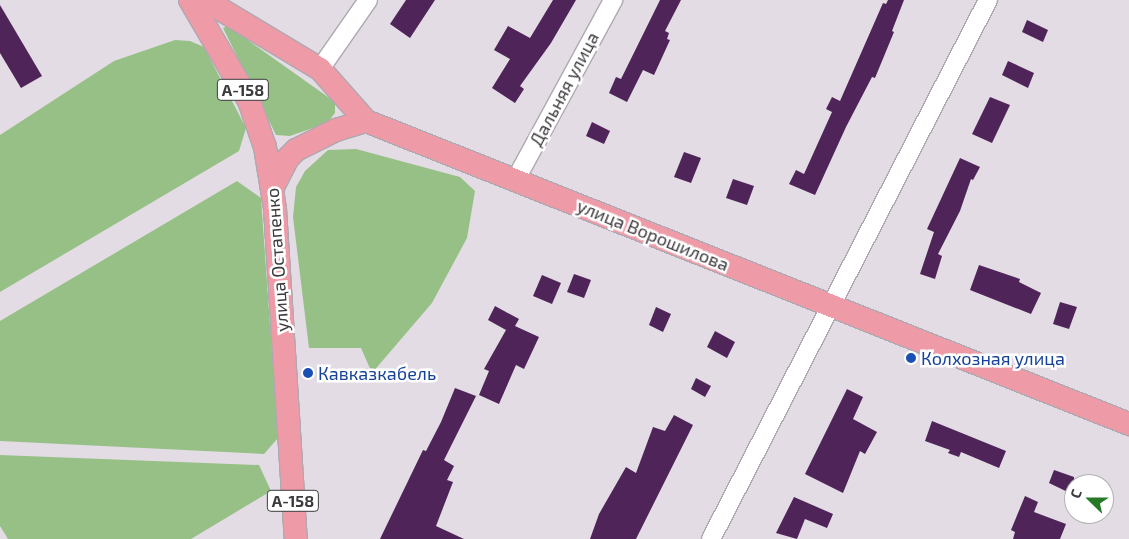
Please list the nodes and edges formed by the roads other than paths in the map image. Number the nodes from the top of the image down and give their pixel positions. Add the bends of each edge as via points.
1 (190, 0) edge
2 (205, 0) edge
3 (368, 0) edge
4 (613, 0) edge
5 (988, 0) edge
6 (320, 69) junction
7 (366, 121) junction
8 (516, 179) junction
9 (272, 189) junction
10 (832, 308) junction
11 (1129, 424) edge
12 (296, 539) edge
13 (712, 539) edge

1 - 9 main road, улица Остапенко / А-158 via 249,101 265,147
2 - 6 main road, улица Ворошилова
3 - 6 street
4 - 8 street, Дальняя улица
5 - 10 street
6 - 7 main road, улица Ворошилова
7 - 8 main road, улица Ворошилова
7 - 9 main road via 336,130 296,150 287,159
8 - 10 main road, улица Ворошилова
9 - 12 main road, улица Остапенко / А-158
10 - 11 main road, улица Ворошилова
10 - 13 street

